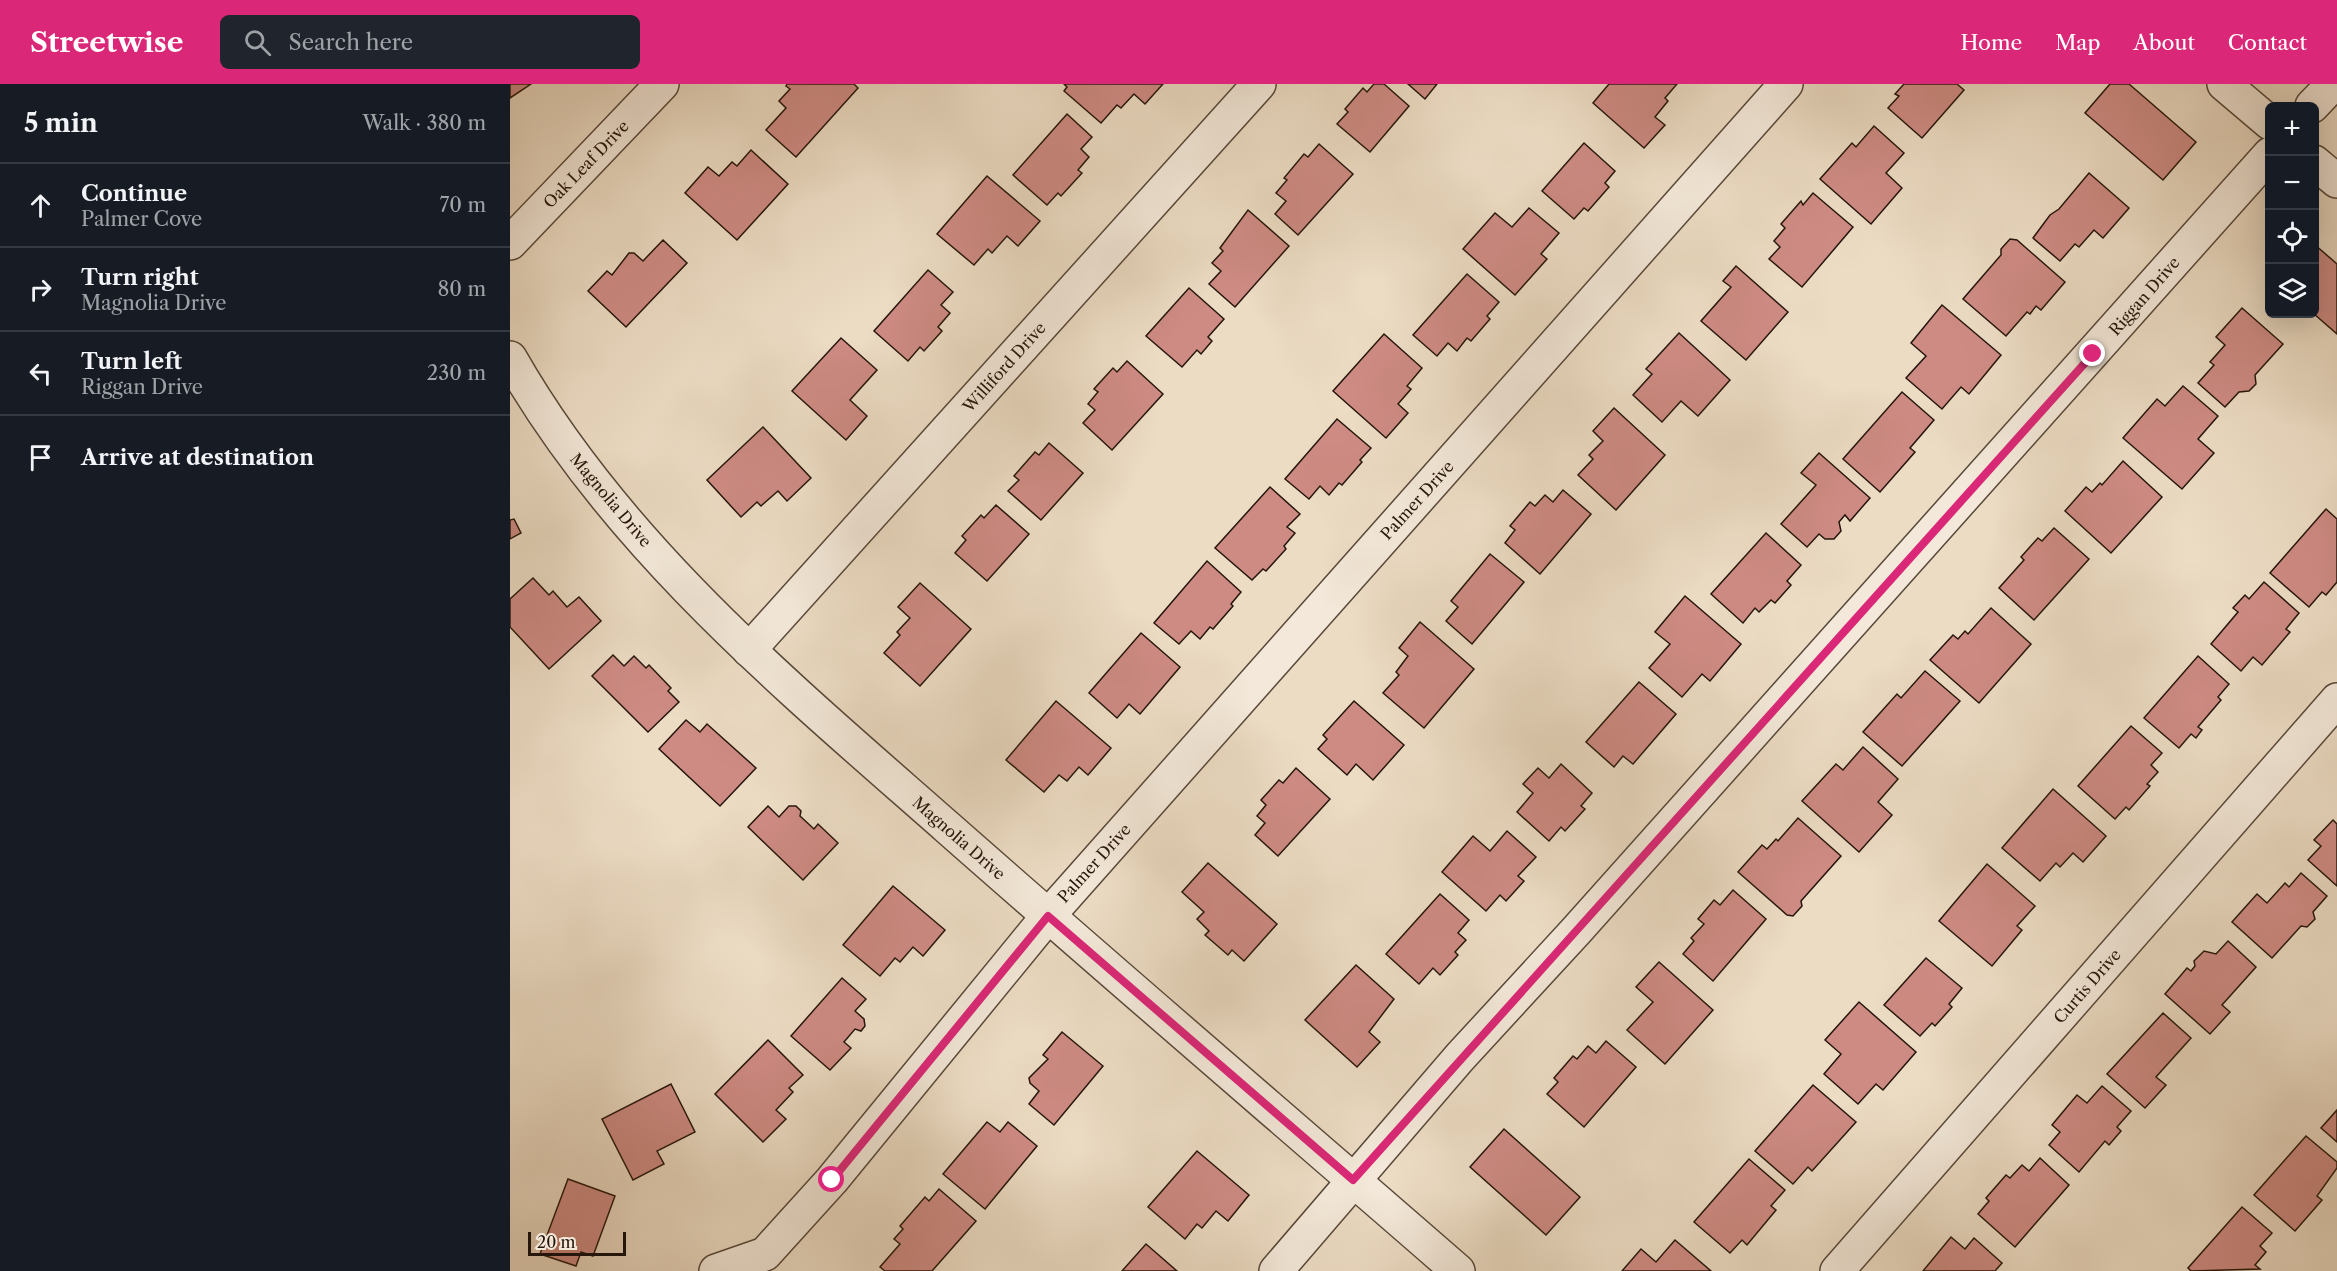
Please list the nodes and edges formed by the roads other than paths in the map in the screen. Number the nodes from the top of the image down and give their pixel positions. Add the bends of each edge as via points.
1 (662, 84) edge
2 (1259, 84) edge
3 (1786, 84) edge
4 (2224, 84) edge
5 (2332, 84) edge
6 (2316, 102) edge
7 (2265, 119) edge
8 (2268, 156) edge
9 (2319, 166) edge
10 (2337, 181) edge
11 (510, 243) edge
12 (510, 358) edge
13 (749, 650) junction
14 (2337, 700) edge
15 (1048, 916) junction
16 (1353, 1180) junction
17 (716, 1271) edge
18 (1276, 1271) edge
19 (1458, 1271) edge
20 (1837, 1271) edge

1 - 11 street, Oak Leaf Drive
2 - 13 street, Williford Drive
3 - 15 street, Palmer Drive
4 - 7 street
5 - 6 street
8 - 16 street, Riggan Drive
9 - 10 street
12 - 13 street, Magnolia Drive via 560,439 592,481 680,581
13 - 15 street, Magnolia Drive
14 - 20 street, Curtis Drive
15 - 16 street, Magnolia Drive
15 - 17 street, Palmer Drive via 832,1180 765,1254
16 - 18 street, Riggan Drive
16 - 19 street, Magnolia Drive

